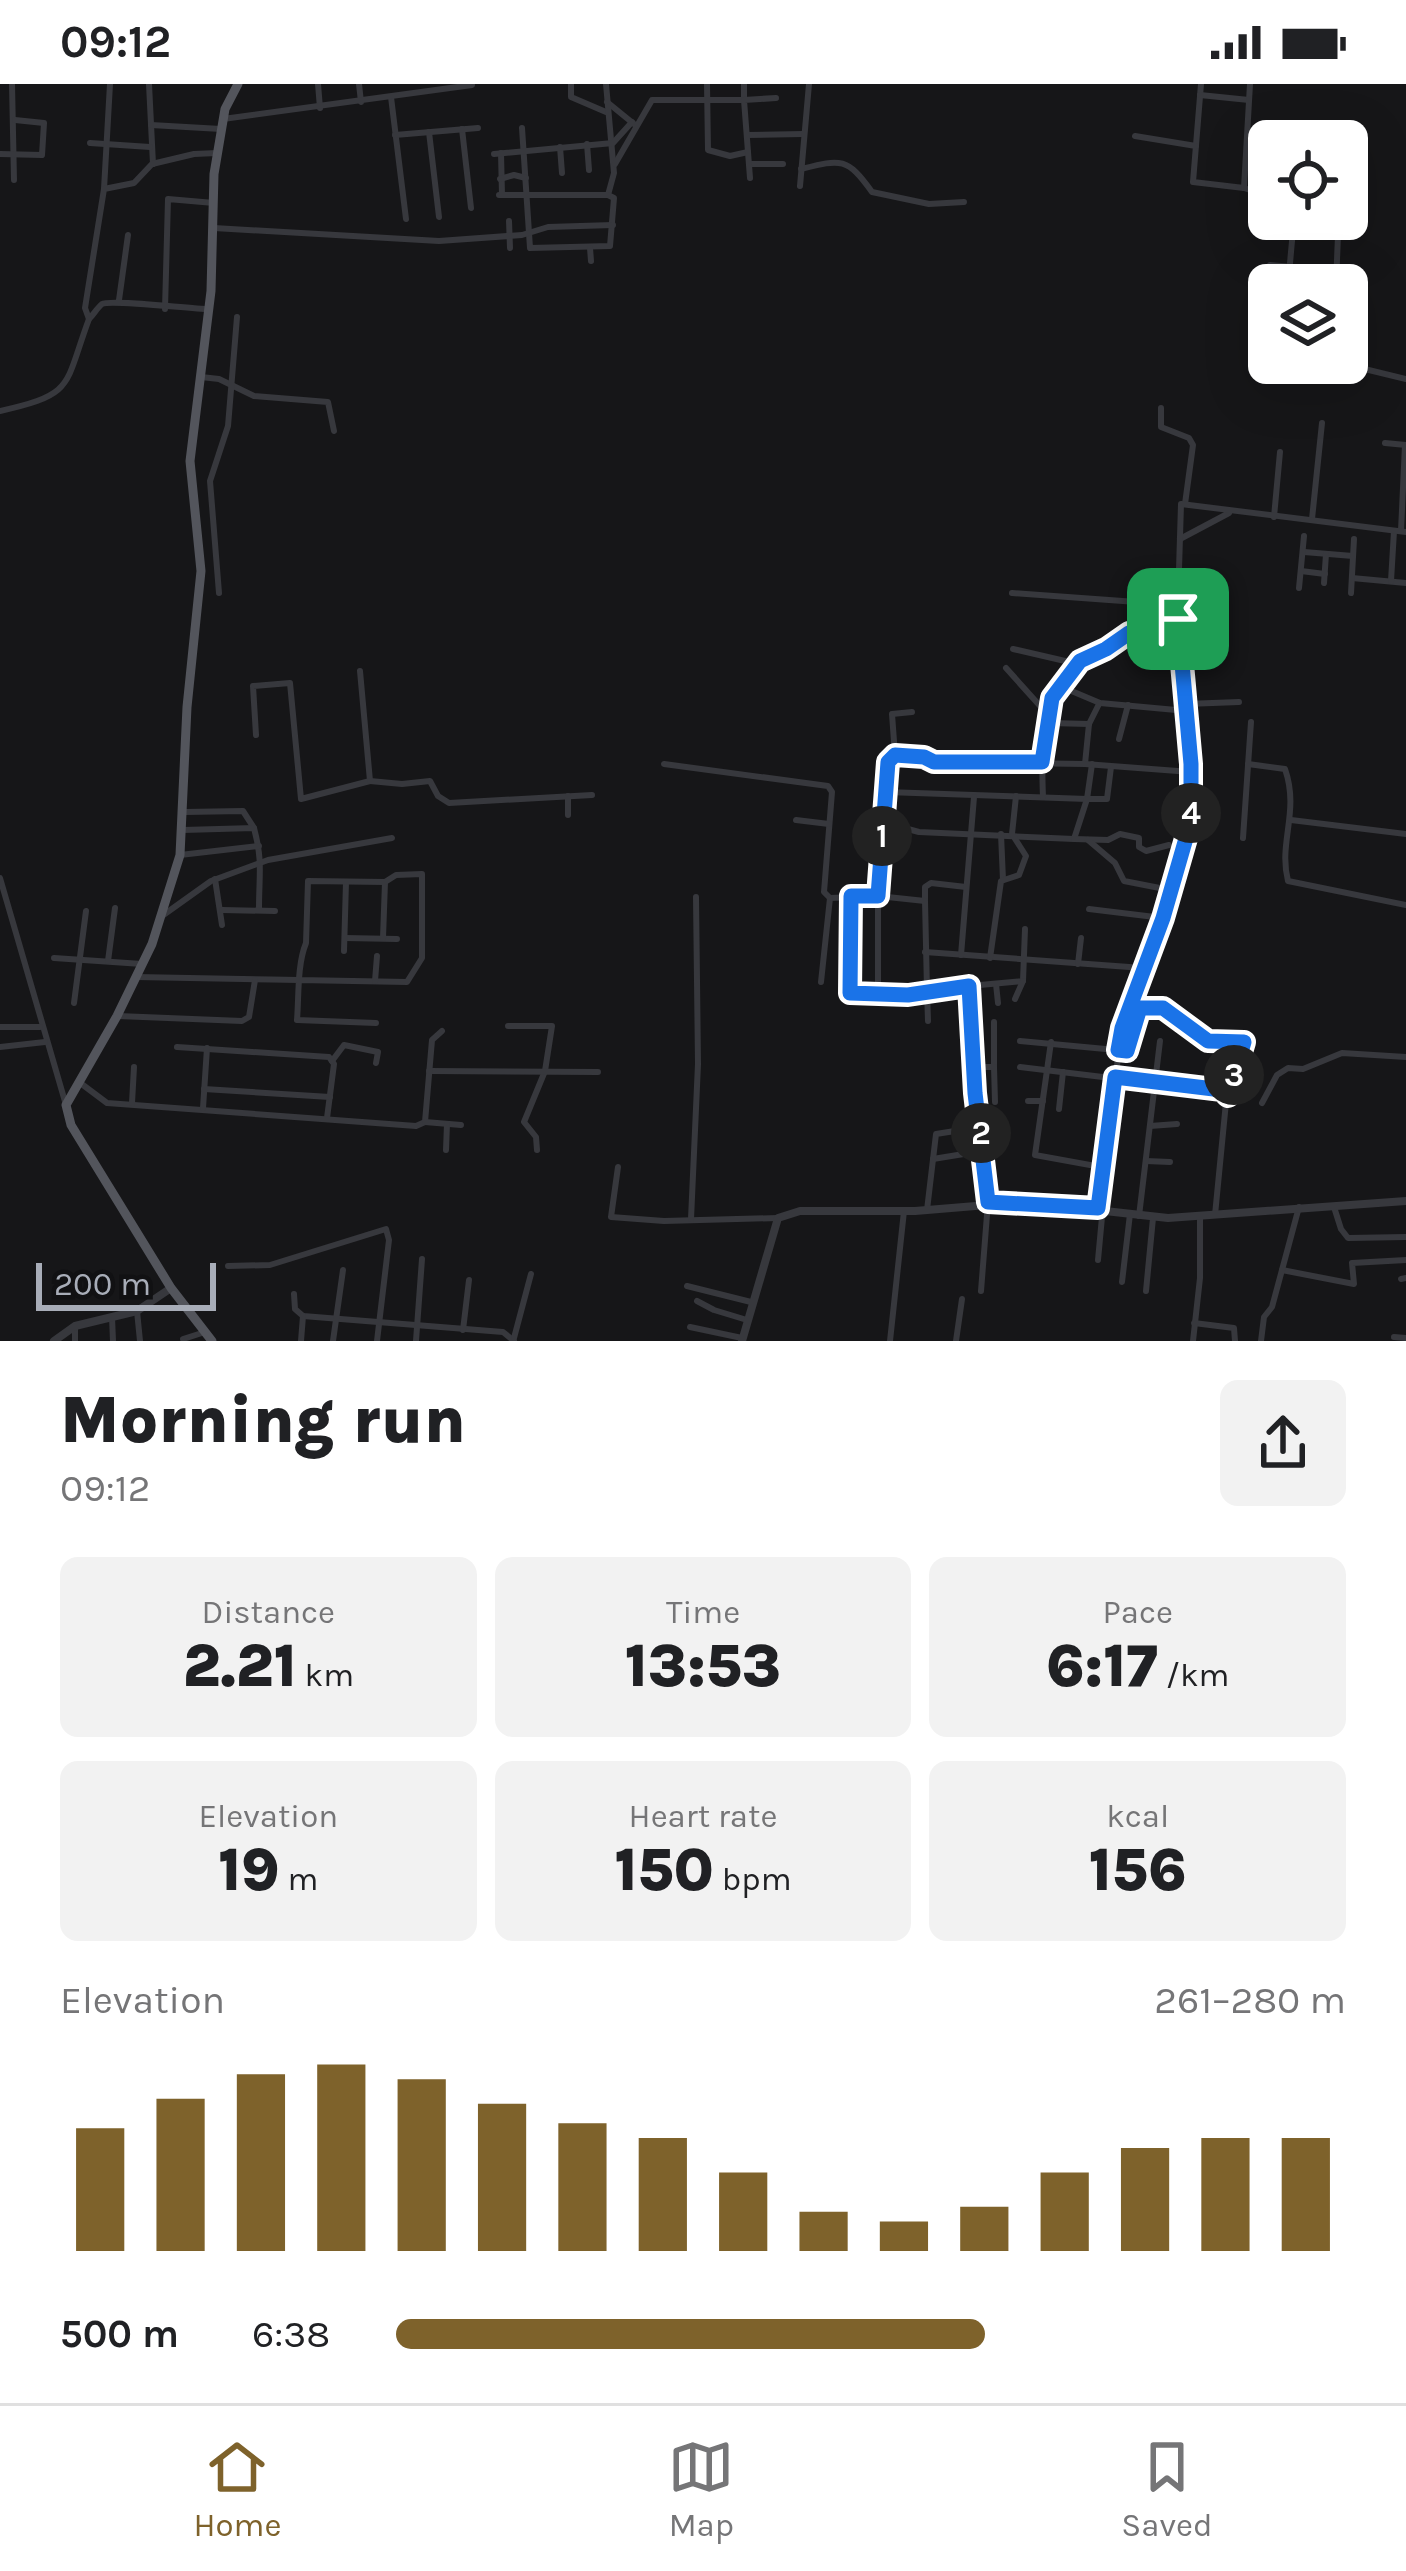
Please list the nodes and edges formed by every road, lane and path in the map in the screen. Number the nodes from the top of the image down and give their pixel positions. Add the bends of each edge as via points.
1 (12, 84) edge
2 (110, 84) edge
3 (148, 84) edge
4 (238, 84) edge
5 (317, 84) edge
6 (359, 84) edge
7 (571, 84) edge
8 (606, 84) edge
9 (658, 84) edge
10 (706, 84) edge
11 (744, 84) edge
12 (809, 84) edge
13 (1202, 84) edge
14 (1250, 84) edge
15 (472, 85) edge
16 (1200, 94) junction
17 (391, 97) junction
18 (776, 98) dead end
19 (658, 100) junction
20 (707, 100) junction
21 (744, 100) junction
22 (1249, 100) junction
23 (606, 101) junction
24 (361, 102) junction
25 (320, 108) junction
26 (620, 112) junction
27 (607, 117) junction
28 (15, 120) junction
29 (222, 124) junction
30 (634, 124) junction
31 (151, 125) junction
32 (478, 128) dead end
33 (522, 128) dead end
34 (462, 129) junction
35 (429, 132) junction
36 (802, 134) junction
37 (394, 135) junction
38 (747, 135) junction
39 (1135, 136) dead end
40 (90, 143) dead end
41 (613, 143) junction
42 (587, 144) junction
43 (107, 145) junction
44 (1196, 146) junction
45 (560, 147) junction
46 (150, 148) junction
47 (524, 152) junction
48 (748, 152) junction
49 (217, 153) junction
50 (0, 154) edge
51 (14, 154) junction
52 (153, 164) junction
53 (749, 164) junction
54 (783, 164) dead end
55 (613, 166) junction
56 (801, 169) junction
57 (589, 170) dead end
58 (562, 173) dead end
59 (526, 178) junction
60 (750, 178) dead end
61 (500, 179) junction
62 (14, 180) dead end
63 (800, 186) dead end
64 (1244, 188) junction
65 (104, 189) junction
66 (1248, 189) edge
67 (608, 195) junction
68 (527, 196) junction
69 (214, 202) junction
70 (964, 202) dead end
71 (471, 208) dead end
72 (440, 217) dead end
73 (406, 219) dead end
74 (509, 221) dead end
75 (613, 225) junction
76 (214, 229) junction
77 (528, 231) junction
78 (128, 235) dead end
79 (510, 236) junction
80 (510, 248) dead end
81 (590, 248) junction
82 (591, 261) dead end
83 (119, 300) junction
84 (165, 308) junction
85 (208, 309) junction
86 (237, 316) dead end
87 (89, 319) junction
88 (1368, 370) edge
89 (200, 377) junction
90 (1406, 380) edge
91 (231, 385) junction
92 (1161, 408) dead end
93 (0, 411) edge
94 (1322, 423) dead end
95 (334, 431) dead end
96 (1385, 443) dead end
97 (1406, 445) edge
98 (1280, 452) dead end
99 (1185, 504) junction
100 (1232, 512) junction
101 (1274, 517) junction
102 (1312, 519) junction
103 (1400, 532) edge
104 (1304, 536) dead end
105 (1180, 539) junction
106 (1354, 539) dead end
107 (1304, 552) junction
108 (1326, 554) junction
109 (1353, 556) junction
110 (1301, 571) junction
111 (1352, 578) junction
112 (1391, 581) junction
113 (1406, 584) edge
114 (1299, 588) dead end
115 (219, 592) dead end
116 (1012, 593) dead end
117 (1351, 593) dead end
118 (1178, 605) junction
119 (1178, 619) junction
120 (1013, 649) dead end
121 (1078, 664) junction
122 (1006, 668) dead end
123 (360, 671) dead end
124 (1062, 687) junction
125 (1239, 702) dead end
126 (1100, 703) junction
127 (1128, 706) junction
128 (1186, 707) junction
129 (912, 712) dead end
130 (1049, 720) junction
131 (1251, 722) dead end
132 (1089, 724) junction
133 (256, 735) dead end
134 (1119, 739) dead end
135 (895, 755) junction
136 (1042, 762) junction
137 (664, 764) dead end
138 (1089, 764) junction
139 (1248, 764) junction
140 (1111, 767) junction
141 (1191, 772) junction
142 (370, 781) junction
143 (886, 792) junction
144 (592, 795) dead end
145 (568, 796) junction
146 (974, 796) junction
147 (1016, 796) junction
148 (1042, 797) junction
149 (1087, 799) junction
150 (184, 812) junction
151 (568, 815) dead end
152 (796, 820) dead end
153 (1290, 820) junction
154 (882, 822) junction
155 (829, 824) junction
156 (254, 828) junction
157 (183, 830) junction
158 (971, 832) junction
159 (1001, 834) junction
160 (1012, 834) junction
161 (1406, 834) edge
162 (392, 838) dead end
163 (1243, 838) dead end
164 (1074, 839) junction
165 (1088, 840) junction
166 (1169, 844) dead end
167 (259, 846) junction
168 (181, 855) junction
169 (264, 861) junction
170 (0, 878) edge
171 (215, 879) junction
172 (1003, 880) junction
173 (346, 882) junction
174 (386, 882) junction
175 (966, 887) junction
176 (1170, 890) junction
177 (851, 896) junction
178 (878, 896) junction
179 (696, 898) dead end
180 (830, 898) junction
181 (925, 901) junction
182 (1406, 904) edge
183 (115, 908) dead end
184 (259, 909) junction
185 (1089, 909) dead end
186 (222, 910) junction
187 (275, 910) dead end
188 (86, 911) dead end
189 (162, 916) junction
190 (1163, 918) junction
191 (222, 925) dead end
192 (1025, 929) dead end
193 (345, 938) junction
194 (383, 938) junction
195 (1081, 938) dead end
196 (397, 939) dead end
197 (344, 951) dead end
198 (925, 952) junction
199 (962, 955) junction
200 (377, 956) dead end
201 (54, 958) dead end
202 (82, 958) junction
203 (990, 958) junction
204 (108, 961) junction
205 (1025, 962) junction
206 (142, 964) junction
207 (1078, 964) junction
208 (1144, 968) junction
209 (136, 977) junction
210 (255, 980) junction
211 (300, 980) junction
212 (1023, 981) junction
213 (375, 982) junction
214 (820, 982) dead end
215 (996, 983) junction
216 (969, 986) junction
217 (927, 990) junction
218 (878, 993) junction
219 (1015, 999) dead end
220 (74, 1003) dead end
221 (998, 1004) dead end
222 (118, 1016) junction
223 (928, 1021) dead end
224 (994, 1022) dead end
225 (376, 1023) dead end
226 (508, 1026) dead end
227 (40, 1027) junction
228 (0, 1028) edge
229 (442, 1031) dead end
230 (1020, 1041) dead end
231 (45, 1042) junction
232 (1052, 1042) junction
233 (1160, 1042) dead end
234 (177, 1046) dead end
235 (0, 1047) edge
236 (207, 1048) junction
237 (1118, 1050) junction
238 (1406, 1057) edge
239 (332, 1061) junction
240 (376, 1063) dead end
241 (976, 1066) junction
242 (994, 1066) junction
243 (134, 1067) dead end
244 (1020, 1067) dead end
245 (1048, 1070) junction
246 (429, 1071) junction
247 (544, 1071) junction
248 (598, 1072) dead end
249 (1064, 1072) junction
250 (1115, 1077) junction
251 (1155, 1081) junction
252 (79, 1082) junction
253 (204, 1089) junction
254 (1228, 1096) junction
255 (330, 1097) junction
256 (1028, 1101) dead end
257 (1043, 1101) junction
258 (995, 1102) dead end
259 (132, 1103) junction
260 (1262, 1103) dead end
261 (66, 1105) junction
262 (202, 1108) junction
263 (1059, 1109) dead end
264 (327, 1118) junction
265 (425, 1122) junction
266 (447, 1124) junction
267 (1177, 1124) dead end
268 (461, 1125) dead end
269 (1150, 1126) junction
270 (980, 1127) junction
271 (1004, 1135) dead end
272 (981, 1137) junction
273 (446, 1150) dead end
274 (536, 1150) dead end
275 (984, 1150) junction
276 (933, 1159) junction
277 (1146, 1161) junction
278 (1170, 1162) dead end
279 (618, 1167) dead end
280 (1102, 1167) junction
281 (1406, 1201) edge
282 (988, 1202) junction
283 (1333, 1204) junction
284 (1300, 1206) junction
285 (1098, 1208) junction
286 (927, 1210) junction
287 (904, 1211) junction
288 (1135, 1215) junction
289 (1215, 1215) junction
290 (1200, 1216) junction
291 (778, 1218) junction
292 (1153, 1218) junction
293 (691, 1219) junction
294 (1406, 1237) edge
295 (422, 1259) dead end
296 (1098, 1260) dead end
297 (1406, 1260) edge
298 (228, 1266) dead end
299 (343, 1270) dead end
300 (1282, 1270) junction
301 (531, 1274) dead end
302 (469, 1280) dead end
303 (1122, 1282) dead end
304 (687, 1286) dead end
305 (172, 1288) junction
306 (981, 1291) dead end
307 (1146, 1291) dead end
308 (294, 1294) dead end
309 (962, 1298) dead end
310 (698, 1301) dead end
311 (751, 1303) junction
312 (137, 1310) junction
313 (303, 1316) junction
314 (112, 1317) junction
315 (335, 1320) junction
316 (747, 1320) junction
317 (1194, 1323) junction
318 (378, 1324) junction
319 (74, 1326) junction
320 (690, 1327) dead end
321 (417, 1328) junction
322 (463, 1330) junction
323 (208, 1336) edge
324 (1394, 1337) dead end
325 (1406, 1338) edge
326 (58, 1339) edge
327 (183, 1339) edge
328 (742, 1339) edge
329 (514, 1340) edge
330 (75, 1341) edge
331 (113, 1341) edge
332 (140, 1341) edge
333 (301, 1341) edge
334 (333, 1341) edge
335 (377, 1341) edge
336 (416, 1341) edge
337 (890, 1341) edge
338 (956, 1341) edge
339 (1193, 1341) edge
340 (1235, 1341) edge
341 (1261, 1341) edge

1 - 28 street
2 - 43 street
3 - 31 street
4 - 29 main road
5 - 25 street
6 - 24 street
7 - 27 street via 571,98
8 - 23 street
9 - 19 street
10 - 20 street
11 - 21 street
12 - 36 street
13 - 16 street
14 - 22 street
15 - 17 street
16 - 22 street
16 - 44 street
17 - 24 street
17 - 37 street
18 - 21 street
19 - 20 street
19 - 30 street
20 - 21 street
20 - 48 street via 708,150
21 - 38 street
22 - 64 street
23 - 26 street
23 - 27 street
24 - 25 street
25 - 29 street
26 - 27 street
26 - 30 street
27 - 41 street
28 - 51 street
28 - 51 street via 44,123 42,155
29 - 31 street
29 - 49 main road
30 - 41 street
30 - 55 street
31 - 46 street
32 - 34 street
33 - 47 street
34 - 35 street
34 - 71 street
35 - 37 street
35 - 72 street
36 - 38 street
36 - 56 street
37 - 73 street
38 - 48 street
39 - 44 street
40 - 43 street
41 - 42 street
41 - 55 street
42 - 45 street
42 - 57 street
43 - 46 street
43 - 65 street
44 - 64 street via 1193,182
45 - 47 street
45 - 58 street
46 - 52 street
47 - 59 street
47 - 61 street via 497,153
48 - 53 street
49 - 52 street
49 - 69 main road
50 - 51 street
51 - 62 street
52 - 65 street via 134,184
53 - 54 street
53 - 60 street
55 - 67 street
56 - 63 street
56 - 70 street via 835,161 854,167 872,192
59 - 61 street
59 - 68 street
61 - 68 street via 501,195
64 - 66 street
65 - 87 street
67 - 68 street
67 - 75 street
68 - 77 street
69 - 76 main road
69 - 84 street via 168,199
74 - 79 street
75 - 77 street
75 - 81 street via 610,246
76 - 79 street via 405,241
76 - 85 main road
77 - 79 street
77 - 81 street via 530,248
78 - 83 street
79 - 80 street
81 - 82 street
83 - 84 street
83 - 87 street via 104,302
84 - 85 street
85 - 89 main road
86 - 91 street
87 - 93 street via 55,396
88 - 90 street
89 - 91 street
89 - 150 main road via 190,461 200,613
91 - 95 street via 254,396 328,403
91 - 115 street via 210,481
92 - 99 street via 1161,427 1193,445
94 - 102 street
96 - 97 street
97 - 103 street
98 - 101 street
99 - 100 street
99 - 105 street
100 - 101 street
100 - 105 street
101 - 102 street
102 - 103 street
103 - 112 street
104 - 107 street
105 - 118 street
106 - 109 street
107 - 108 street
107 - 110 street
108 - 109 street
108 - 110 street via 1324,578
109 - 111 street
110 - 114 street
111 - 112 street
111 - 117 street
112 - 113 street
116 - 118 street
118 - 119 street
119 - 121 street via 1129,633
119 - 128 street
120 - 121 street
121 - 124 street
122 - 130 street
123 - 142 street
124 - 126 street
124 - 130 street
125 - 128 street
126 - 127 street
126 - 132 street
127 - 128 street
127 - 134 street
128 - 141 street
129 - 135 street via 892,714
130 - 132 street
130 - 136 street
131 - 139 street
132 - 138 street
133 - 142 street via 253,686 290,683 301,799
135 - 136 street
135 - 143 street
136 - 138 street
136 - 148 street
137 - 155 street via 828,786
138 - 140 street
138 - 149 street
139 - 153 street via 1285,769 1294,794
139 - 163 street
140 - 141 street
140 - 149 street via 1107,799
141 - 176 street via 1191,821
142 - 145 street via 430,782 448,803
143 - 146 street
143 - 154 street
144 - 145 street
145 - 151 street
146 - 147 street
146 - 158 street
147 - 148 street
147 - 160 street
148 - 149 street
149 - 164 street
150 - 156 street via 243,811
150 - 157 main road
152 - 155 street
153 - 161 street
153 - 182 street via 1288,881
154 - 158 street
154 - 178 street
155 - 180 street
156 - 157 street
156 - 167 street
157 - 168 main road
158 - 159 street
158 - 175 street
159 - 160 street
159 - 172 street
160 - 164 street
160 - 172 street via 1026,856 1019,875
162 - 169 street
164 - 165 street
165 - 166 street via 1120,834 1139,838 1146,851
165 - 176 street via 1124,881
167 - 168 street
167 - 169 street
168 - 189 main road
169 - 171 street
169 - 184 street
170 - 227 street
171 - 186 street
171 - 189 street
172 - 203 street
173 - 174 street
173 - 193 street
173 - 211 street via 308,881
174 - 194 street
174 - 213 street via 422,874 422,958 407,982
175 - 181 street via 927,884
175 - 199 street
176 - 190 street
177 - 178 street
177 - 180 street
177 - 218 street via 850,993
178 - 181 street
178 - 218 street
179 - 293 street
180 - 214 street
181 - 198 street
183 - 204 street
184 - 186 street
184 - 187 street
185 - 190 street
186 - 191 street
188 - 202 street
189 - 206 main road
190 - 208 street
192 - 205 street
193 - 194 street
193 - 197 street
194 - 196 street
195 - 207 street
198 - 199 street
198 - 217 street
199 - 203 street
200 - 213 street
201 - 202 street
202 - 204 street
202 - 220 street
203 - 205 street
204 - 206 street
205 - 207 street
205 - 212 street
206 - 209 main road
207 - 208 street
208 - 237 street
209 - 210 street
209 - 222 main road
210 - 211 street
210 - 222 street via 242,1021
211 - 213 street
211 - 225 street via 297,1020
212 - 215 street
212 - 219 street
215 - 216 street
215 - 221 street
216 - 217 street
216 - 241 street
217 - 218 street
217 - 223 street
222 - 252 main road
224 - 242 street
226 - 247 street via 552,1026
227 - 228 street
227 - 231 street
229 - 246 street via 432,1040
230 - 232 street
231 - 235 street
231 - 261 street
232 - 237 street
232 - 245 street
233 - 251 street
234 - 236 street
236 - 239 street
236 - 253 street
237 - 250 street
237 - 254 street via 1127,1051 1140,1008 1163,1008 1208,1041 1244,1042
238 - 260 street via 1342,1053 1288,1068
239 - 240 street via 344,1046 378,1052
239 - 255 street
241 - 242 street
241 - 270 street
242 - 258 street
243 - 259 street
244 - 245 street
245 - 249 street
245 - 257 street
246 - 247 street
246 - 265 street
247 - 248 street
247 - 274 street via 524,1122
249 - 250 street
249 - 263 street
250 - 251 street
250 - 280 street
251 - 254 street
251 - 269 street
252 - 259 street via 107,1103
252 - 261 main road
253 - 255 street
253 - 262 street
254 - 289 street
255 - 264 street
256 - 257 street
257 - 280 street via 1035,1155
259 - 262 street
261 - 305 main road via 70,1126
262 - 264 street
264 - 265 street
265 - 266 street
266 - 268 street
266 - 273 street
267 - 269 street
269 - 277 street
270 - 272 street
270 - 276 street via 936,1134
271 - 272 street
272 - 275 street
275 - 276 street
275 - 282 street
276 - 286 street
277 - 278 street
277 - 288 street
279 - 293 street via 611,1217
280 - 285 street
281 - 283 street
282 - 285 street
282 - 286 street
282 - 306 street
283 - 284 street
283 - 294 street via 1348,1238
284 - 289 street
284 - 300 street
285 - 288 street
285 - 296 street
286 - 287 street
287 - 291 street via 800,1210
287 - 337 street
288 - 292 street
288 - 303 street
289 - 290 street
290 - 292 street
290 - 317 street
291 - 293 street
291 - 311 street
292 - 307 street
295 - 321 street
297 - 300 street via 1352,1263 1354,1284
298 - 318 street via 270,1265 386,1229
299 - 315 street
300 - 341 street
301 - 329 street
302 - 322 street
304 - 311 street
305 - 312 street
305 - 323 main road
308 - 313 street
309 - 338 street
310 - 316 street
311 - 316 street
312 - 314 street
312 - 332 street
313 - 315 street
313 - 333 street
314 - 319 street
314 - 331 street
315 - 318 street
315 - 334 street
316 - 328 street
317 - 339 street
317 - 340 street via 1234,1328
318 - 321 street
318 - 335 street
319 - 326 street
319 - 330 street
320 - 328 street
321 - 322 street
321 - 336 street
322 - 329 street
323 - 327 street
324 - 325 street

